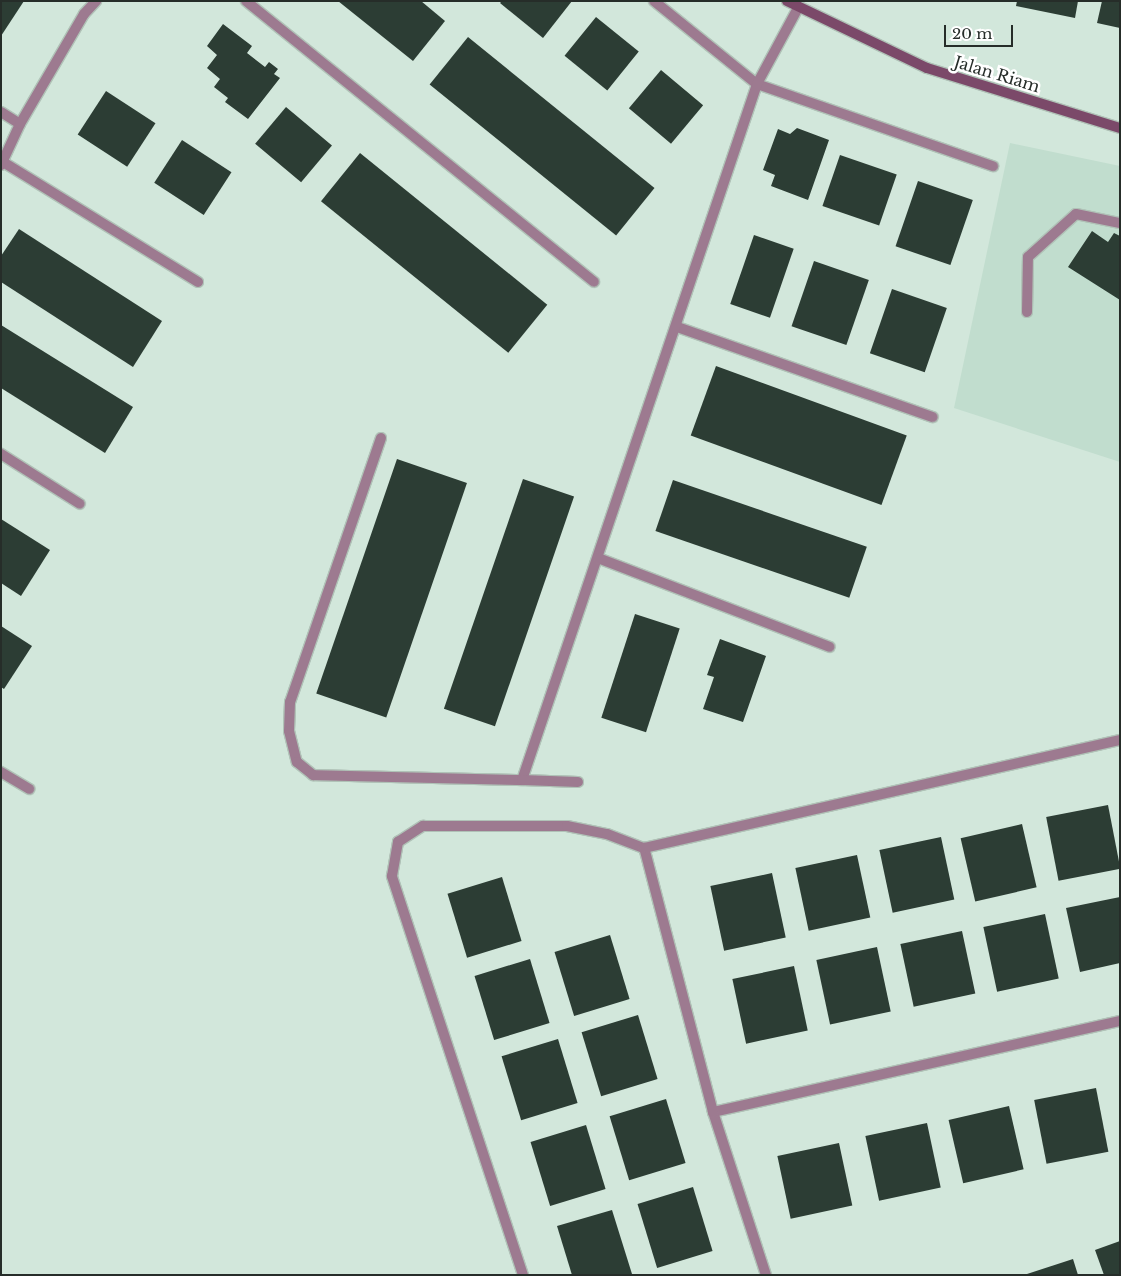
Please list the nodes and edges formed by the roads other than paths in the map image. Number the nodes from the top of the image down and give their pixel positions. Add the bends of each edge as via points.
1 (96, 1) edge
2 (246, 1) edge
3 (654, 1) edge
4 (787, 1) edge
5 (798, 8) junction
6 (757, 84) junction
7 (1, 112) edge
8 (20, 124) junction
9 (1120, 128) edge
10 (2, 164) edge
11 (993, 166) dead end
12 (1120, 223) edge
13 (198, 282) dead end
14 (594, 282) dead end
15 (1027, 312) dead end
16 (678, 327) junction
17 (933, 417) dead end
18 (381, 438) dead end
19 (1, 454) edge
20 (80, 504) dead end
21 (598, 558) junction
22 (830, 647) dead end
23 (1120, 740) edge
24 (1, 772) edge
25 (522, 780) junction
26 (578, 782) dead end
27 (28, 790) dead end
28 (644, 848) junction
29 (1120, 1021) edge
30 (713, 1112) junction
31 (523, 1275) edge
32 (766, 1275) edge

1 - 8 street via 84,14
2 - 14 street
3 - 6 street
4 - 5 main road, Jalan Riam
5 - 6 street
5 - 9 main road, Jalan Riam via 927,68
6 - 11 street
6 - 16 street
7 - 8 street
8 - 10 street
10 - 13 street
12 - 15 street via 1076,214 1028,257
16 - 17 street
16 - 21 street
18 - 25 street via 290,702 289,731 297,762 313,775
19 - 20 street
21 - 22 street
21 - 25 street
23 - 28 street
24 - 27 street
25 - 26 street
28 - 30 street
28 - 31 street via 607,834 567,826 423,826 398,842 392,876
29 - 30 street
30 - 32 street

